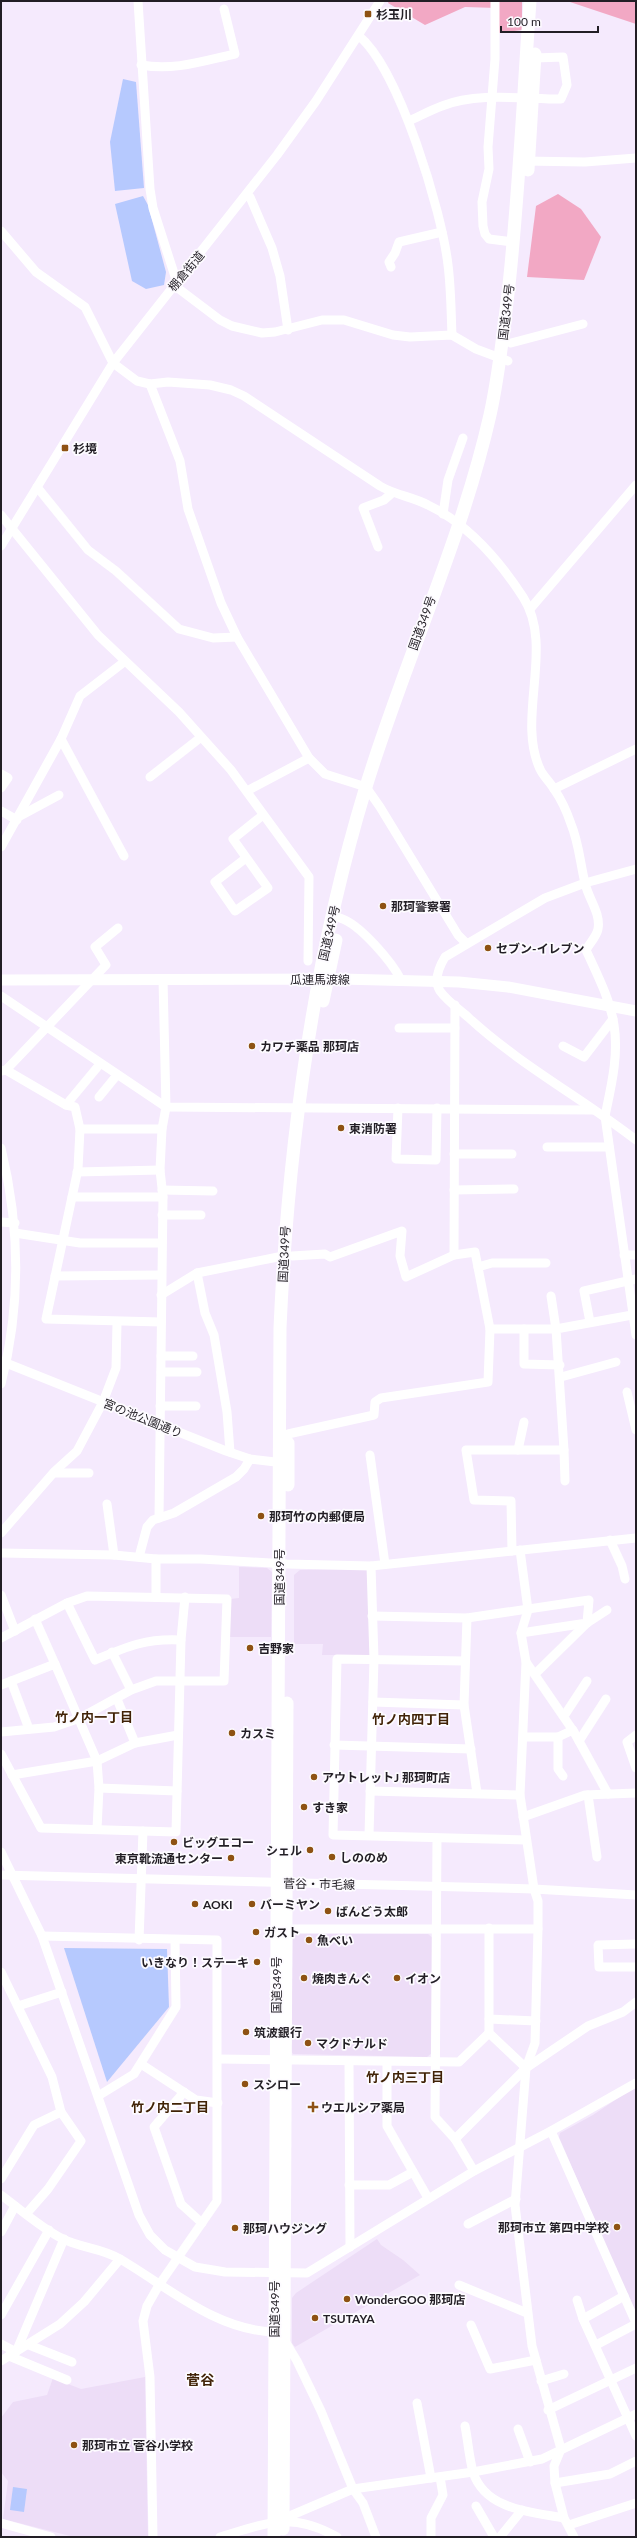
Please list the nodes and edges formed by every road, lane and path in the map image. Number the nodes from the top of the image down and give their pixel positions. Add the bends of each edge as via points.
1 (138, 1) edge
2 (380, 1) edge
3 (495, 1) edge
4 (530, 1) edge
5 (539, 1) edge
6 (224, 9) dead end
7 (359, 36) junction
8 (535, 58) junction
9 (141, 64) junction
10 (493, 97) junction
11 (528, 98) junction
12 (409, 121) junction
13 (636, 158) edge
14 (524, 161) junction
15 (246, 195) junction
16 (1, 231) edge
17 (442, 232) junction
18 (513, 242) junction
19 (391, 267) dead end
20 (176, 282) junction
21 (583, 324) dead end
22 (288, 330) junction
23 (452, 335) junction
24 (511, 343) junction
25 (505, 360) junction
26 (113, 363) junction
27 (150, 384) junction
28 (463, 438) dead end
29 (636, 485) edge
30 (37, 487) junction
31 (392, 493) junction
32 (443, 514) junction
33 (1, 515) edge
34 (461, 526) junction
35 (12, 527) junction
36 (1, 546) edge
37 (378, 546) dead end
38 (530, 609) junction
39 (237, 637) junction
40 (124, 662) junction
41 (200, 738) junction
42 (62, 739) junction
43 (636, 749) edge
44 (309, 758) junction
45 (1, 774) edge
46 (150, 777) dead end
47 (1, 788) edge
48 (554, 788) junction
49 (246, 791) junction
50 (369, 791) junction
51 (59, 795) dead end
52 (1, 811) edge
53 (263, 815) junction
54 (19, 818) junction
55 (1, 847) edge
56 (124, 856) dead end
57 (246, 858) junction
58 (636, 869) edge
59 (585, 883) junction
60 (340, 918) junction
61 (118, 928) dead end
62 (466, 943) junction
63 (308, 961) dead end
64 (91, 979) junction
65 (163, 979) junction
66 (323, 979) junction
67 (401, 980) junction
68 (1, 981) edge
69 (437, 981) junction
70 (1, 996) edge
71 (609, 1004) junction
72 (455, 1005) junction
73 (636, 1011) edge
74 (613, 1019) junction
75 (45, 1027) junction
76 (399, 1028) dead end
77 (455, 1028) junction
78 (563, 1046) dead end
79 (100, 1064) junction
80 (3, 1071) edge
81 (117, 1075) junction
82 (99, 1097) dead end
83 (66, 1105) junction
84 (166, 1107) junction
85 (302, 1107) junction
86 (398, 1108) junction
87 (437, 1108) junction
88 (454, 1108) junction
89 (593, 1110) junction
90 (605, 1116) junction
91 (80, 1129) junction
92 (162, 1129) junction
93 (636, 1140) edge
94 (547, 1147) dead end
95 (609, 1147) junction
96 (1, 1148) edge
97 (454, 1154) junction
98 (512, 1154) dead end
99 (160, 1170) junction
100 (77, 1172) junction
101 (514, 1189) dead end
102 (454, 1190) junction
103 (213, 1191) dead end
104 (162, 1194) junction
105 (72, 1197) junction
106 (162, 1215) junction
107 (201, 1215) dead end
108 (1, 1222) edge
109 (14, 1223) junction
110 (15, 1233) junction
111 (62, 1241) junction
112 (161, 1243) junction
113 (454, 1255) junction
114 (624, 1255) junction
115 (636, 1255) edge
116 (288, 1256) junction
117 (546, 1263) dead end
118 (478, 1267) junction
119 (197, 1273) junction
120 (55, 1276) junction
121 (161, 1276) junction
122 (632, 1279) edge
123 (161, 1294) junction
124 (551, 1296) dead end
125 (632, 1315) junction
126 (161, 1322) junction
127 (590, 1322) junction
128 (117, 1323) junction
129 (490, 1328) junction
130 (524, 1329) junction
131 (556, 1329) junction
132 (636, 1335) edge
133 (161, 1356) junction
134 (193, 1356) dead end
135 (4, 1362) edge
136 (616, 1362) dead end
137 (560, 1365) junction
138 (161, 1372) junction
139 (197, 1372) dead end
140 (561, 1377) junction
141 (1, 1384) edge
142 (628, 1392) dead end
143 (103, 1402) junction
144 (160, 1406) junction
145 (196, 1406) dead end
146 (524, 1422) dead end
147 (161, 1426) junction
148 (636, 1430) edge
149 (288, 1434) junction
150 (518, 1450) junction
151 (564, 1450) junction
152 (230, 1452) junction
153 (370, 1455) dead end
154 (250, 1459) junction
155 (284, 1463) junction
156 (54, 1473) junction
157 (89, 1473) dead end
158 (565, 1481) dead end
159 (107, 1504) dead end
160 (159, 1518) junction
161 (1, 1533) edge
162 (636, 1538) edge
163 (610, 1540) junction
164 (516, 1551) junction
165 (1, 1553) edge
166 (114, 1555) junction
167 (139, 1557) junction
168 (156, 1559) junction
169 (283, 1564) junction
170 (385, 1564) junction
171 (371, 1566) junction
172 (625, 1579) dead end
173 (1, 1596) edge
174 (156, 1597) junction
175 (185, 1597) junction
176 (67, 1603) junction
177 (528, 1610) junction
178 (607, 1610) dead end
179 (372, 1616) junction
180 (35, 1618) junction
181 (467, 1618) junction
182 (587, 1623) junction
183 (14, 1631) junction
184 (521, 1633) junction
185 (1, 1638) edge
186 (181, 1640) junction
187 (112, 1652) junction
188 (374, 1659) junction
189 (464, 1661) junction
190 (526, 1662) junction
191 (55, 1664) junction
192 (535, 1674) junction
193 (180, 1680) junction
194 (11, 1681) junction
195 (587, 1681) dead end
196 (1, 1685) edge
197 (131, 1690) junction
198 (117, 1699) junction
199 (606, 1699) dead end
200 (373, 1702) junction
201 (464, 1705) junction
202 (564, 1716) junction
203 (80, 1718) junction
204 (29, 1729) junction
205 (573, 1730) junction
206 (1, 1732) edge
207 (178, 1735) junction
208 (636, 1735) edge
209 (524, 1737) junction
210 (558, 1737) junction
211 (579, 1741) junction
212 (135, 1743) junction
213 (334, 1745) junction
214 (371, 1746) junction
215 (471, 1749) junction
216 (1, 1754) edge
217 (97, 1761) junction
218 (636, 1768) edge
219 (12, 1775) junction
220 (563, 1776) dead end
221 (99, 1788) junction
222 (177, 1791) junction
223 (370, 1791) junction
224 (477, 1793) junction
225 (636, 1793) edge
226 (608, 1794) junction
227 (520, 1795) junction
228 (588, 1795) junction
229 (523, 1817) junction
230 (97, 1829) junction
231 (143, 1831) junction
232 (369, 1835) junction
233 (437, 1838) junction
234 (526, 1840) junction
235 (1, 1852) edge
236 (597, 1857) dead end
237 (1, 1875) edge
238 (11, 1876) junction
239 (141, 1880) junction
240 (282, 1883) junction
241 (437, 1887) junction
242 (534, 1889) junction
243 (636, 1895) edge
244 (437, 1927) junction
245 (489, 1928) junction
246 (287, 1929) junction
247 (538, 1929) junction
248 (42, 1936) junction
249 (139, 1940) junction
250 (175, 1940) junction
251 (636, 1944) edge
252 (636, 1968) edge
253 (1, 1972) edge
254 (62, 1992) junction
255 (636, 2002) edge
256 (18, 2006) junction
257 (489, 2018) junction
258 (536, 2021) junction
259 (489, 2033) junction
260 (219, 2059) junction
261 (280, 2061) junction
262 (349, 2062) junction
263 (387, 2063) junction
264 (436, 2063) junction
265 (141, 2064) junction
266 (526, 2068) junction
267 (636, 2083) edge
268 (184, 2092) junction
269 (98, 2096) junction
270 (218, 2103) junction
271 (61, 2112) junction
272 (551, 2131) junction
273 (455, 2139) junction
274 (520, 2148) junction
275 (474, 2171) junction
276 (413, 2172) junction
277 (1, 2179) edge
278 (350, 2185) junction
279 (1, 2195) edge
280 (428, 2198) junction
281 (516, 2199) junction
282 (15, 2206) junction
283 (27, 2213) junction
284 (202, 2223) junction
285 (468, 2224) dead end
286 (49, 2230) junction
287 (1, 2232) edge
288 (64, 2239) junction
289 (350, 2247) junction
290 (120, 2258) junction
291 (178, 2258) junction
292 (280, 2272) junction
293 (159, 2285) junction
294 (459, 2285) dead end
295 (624, 2296) junction
296 (577, 2300) dead end
297 (527, 2313) junction
298 (1, 2315) edge
299 (583, 2319) junction
300 (636, 2323) edge
301 (471, 2325) dead end
302 (274, 2332) junction
303 (284, 2341) junction
304 (1, 2344) edge
305 (29, 2345) junction
306 (596, 2345) junction
307 (9, 2357) edge
308 (536, 2360) junction
309 (72, 2362) dead end
310 (636, 2368) edge
311 (564, 2374) dead end
312 (67, 2380) dead end
313 (611, 2380) junction
314 (541, 2381) junction
315 (417, 2403) dead end
316 (548, 2410) junction
317 (632, 2416) edge
318 (465, 2426) dead end
319 (518, 2429) dead end
320 (636, 2436) edge
321 (561, 2449) junction
322 (636, 2461) edge
323 (530, 2462) junction
324 (473, 2472) junction
325 (436, 2478) junction
326 (555, 2483) junction
327 (353, 2489) junction
328 (636, 2503) edge
329 (476, 2506) dead end
330 (522, 2510) junction
331 (279, 2521) junction
332 (567, 2522) junction
333 (1, 2523) edge
334 (52, 2537) edge
335 (153, 2537) edge
336 (220, 2537) edge
337 (274, 2537) edge
338 (283, 2537) edge
339 (337, 2537) edge
340 (376, 2537) edge
341 (431, 2537) edge
342 (494, 2537) edge
343 (500, 2537) edge
344 (574, 2537) edge

1 - 9 street
2 - 7 street, 棚倉街道
3 - 10 street
4 - 11 highway, 国道349号
5 - 8 highway, 国道349号
6 - 9 street via 235,54 178,67 158,68
7 - 12 street via 386,74
7 - 15 street, 棚倉街道 via 316,102
8 - 11 highway, 国道349号
8 - 11 street via 563,57 567,85 560,99
9 - 20 street via 153,208
10 - 11 street
10 - 12 street via 442,106
10 - 18 street via 488,148 489,169 482,202 483,226 489,239
11 - 14 highway, 国道349号
12 - 17 street
13 - 14 street via 585,162
14 - 18 highway, 国道349号
14 - 24 highway, 国道349号
15 - 20 street, 棚倉街道
15 - 22 street via 250,197 272,248 280,276
16 - 26 street via 36,272 85,307
17 - 19 street via 399,242 396,253 389,262
17 - 23 street via 448,265
18 - 25 highway, 国道349号
20 - 22 street via 179,289 232,326 262,333
20 - 26 street, 棚倉街道
21 - 24 street
22 - 23 street via 330,319 344,320 393,335
23 - 25 street via 476,349
24 - 25 highway, 国道349号
25 - 34 highway, 国道349号
26 - 27 street via 138,381
26 - 30 street, 棚倉街道
27 - 31 street via 168,382 210,385 231,390
27 - 39 street via 180,461 188,509 205,559
28 - 32 street via 448,480
29 - 38 street
30 - 35 street, 棚倉街道
30 - 39 street via 88,550 116,571 180,629 213,638
31 - 32 street via 428,504
31 - 37 street via 384,500 363,508
32 - 34 street
33 - 35 street
34 - 38 street via 502,567
34 - 50 highway, 国道349号
35 - 36 street, 棚倉街道
35 - 40 street via 98,635
38 - 48 street via 536,657 532,706 534,750 540,769
39 - 44 street
40 - 41 street via 179,712
40 - 42 street via 80,696
41 - 46 street
41 - 49 street via 231,770
42 - 54 street
42 - 56 street
43 - 48 street
44 - 49 street
44 - 50 street via 325,774
45 - 47 street via 8,778
48 - 59 street via 572,825
49 - 53 street
50 - 60 highway, 国道349号
50 - 62 street via 458,935
50 - 66 highway, 国道349号 via 350,842
51 - 54 street
52 - 54 street
53 - 57 street via 233,839
53 - 63 street via 309,877
54 - 55 street
57 - 57 street via 268,888 235,911 215,882
58 - 59 street
59 - 62 street via 545,898
59 - 71 street via 594,906 598,930 586,950
60 - 66 highway, 国道349号
60 - 67 street via 349,920 361,932 395,968
61 - 64 street via 95,947 106,965
62 - 69 street via 445,957 439,967
64 - 65 main road, 瓜連馬渡線
64 - 68 main road, 瓜連馬渡線
64 - 75 street
65 - 66 main road, 瓜連馬渡線
65 - 84 street
66 - 67 main road, 瓜連馬渡線
66 - 85 highway, 国道349号
67 - 69 main road, 瓜連馬渡線
69 - 71 main road, 瓜連馬渡線 via 508,987
69 - 72 street via 440,991
70 - 75 street
71 - 73 main road, 瓜連馬渡線
71 - 74 street
72 - 77 street
72 - 89 street via 516,1057 573,1093
74 - 78 street via 584,1057
74 - 90 street via 616,1042
75 - 79 street
75 - 80 street
76 - 77 street
77 - 88 street
79 - 81 street
79 - 83 street
80 - 83 street
81 - 82 street
81 - 84 street
83 - 91 street via 75,1107
84 - 85 street
84 - 92 street
85 - 86 street
85 - 116 highway, 国道349号
86 - 87 street
86 - 87 street via 396,1159 436,1160
87 - 88 street
88 - 89 street
88 - 97 street
89 - 90 street
90 - 93 street
90 - 95 street
91 - 92 street
91 - 100 street
92 - 99 street
94 - 95 street
95 - 114 street
96 - 109 street
97 - 98 street
97 - 102 street
99 - 100 street
99 - 104 street
100 - 105 street
101 - 102 street
102 - 113 street
103 - 104 street
104 - 105 street
104 - 106 street
105 - 111 street
106 - 107 street
106 - 112 street
108 - 109 street
109 - 110 street
110 - 111 street
110 - 135 street via 15,1308
111 - 112 street
111 - 120 street
112 - 121 street
113 - 116 street via 406,1277 400,1256 402,1230 330,1257 325,1254
113 - 118 street via 475,1252
114 - 115 street
114 - 122 street
116 - 119 street
116 - 149 highway, 国道349号
116 - 155 highway, 国道349号
117 - 118 street via 492,1263
118 - 129 street
119 - 123 street
119 - 152 street via 205,1313 214,1335 227,1412
120 - 121 street
120 - 128 street via 46,1319
121 - 123 street
122 - 125 street
122 - 127 street via 584,1291
123 - 126 street
124 - 131 street
125 - 127 street
125 - 132 street
126 - 128 street
126 - 133 street
127 - 131 street
128 - 143 street via 116,1368
129 - 130 street
129 - 149 street via 488,1382 381,1398 375,1402 374,1415
130 - 131 street
130 - 137 street via 524,1364
131 - 137 street
133 - 134 street
133 - 138 street
135 - 141 street
135 - 143 street, 宮の池公園通り
136 - 140 street
137 - 140 street
138 - 139 street
138 - 144 street
140 - 151 street
142 - 148 street
143 - 147 street, 宮の池公園通り
143 - 156 street via 77,1451
144 - 145 street
144 - 147 street
146 - 150 street
147 - 152 street, 宮の池公園通り
147 - 160 street
149 - 155 highway, 国道349号
150 - 151 street
150 - 164 street via 466,1450 474,1500 511,1501
151 - 158 street
152 - 154 street, 宮の池公園通り
153 - 170 street
154 - 155 street, 宮の池公園通り
154 - 160 street via 236,1477 200,1500
155 - 169 highway, 国道349号
156 - 157 street
156 - 161 street
159 - 166 street
160 - 167 street via 147,1527
162 - 163 street
163 - 164 street
163 - 172 street
164 - 170 street
164 - 177 street
165 - 166 street
166 - 167 street
167 - 168 street
168 - 169 street
168 - 174 street
169 - 171 street
169 - 240 highway, 国道349号
170 - 171 street
171 - 179 street
173 - 183 street
174 - 175 street
174 - 176 street via 88,1596
175 - 186 street
175 - 193 street via 226,1599 224,1681
176 - 180 street
176 - 187 street via 95,1660
177 - 181 street
177 - 182 street via 589,1600
177 - 184 street
178 - 182 street
179 - 181 street
179 - 188 street
180 - 183 street
180 - 191 street
181 - 189 street
182 - 184 street
182 - 192 street
183 - 185 street
184 - 190 street
186 - 187 street via 160,1639 132,1644
186 - 193 street
187 - 197 street
188 - 189 street
188 - 200 street
188 - 213 street via 337,1659
189 - 201 street
190 - 192 street
190 - 209 street
191 - 194 street
191 - 203 street
192 - 202 street
193 - 197 street via 156,1681
193 - 207 street
194 - 196 street
194 - 204 street
195 - 202 street
197 - 198 street
198 - 203 street
198 - 212 street
199 - 211 street
200 - 201 street
200 - 214 street
201 - 215 street
202 - 205 street
203 - 204 street via 54,1727
203 - 217 street
204 - 206 street
205 - 210 street
205 - 211 street
207 - 212 street
207 - 222 street
208 - 218 street via 626,1742
209 - 210 street
209 - 227 street
210 - 220 street via 558,1769
211 - 226 street
212 - 217 street
213 - 214 street
213 - 232 street via 333,1835
214 - 215 street
214 - 223 street
215 - 224 street
216 - 219 street
217 - 219 street
217 - 221 street
219 - 230 street via 41,1828
221 - 222 street
221 - 230 street
222 - 231 street via 176,1832
223 - 224 street
223 - 232 street
224 - 227 street
225 - 226 street
226 - 228 street
227 - 229 street
228 - 229 street
228 - 236 street
229 - 234 street
230 - 231 street
231 - 239 street
232 - 233 street
233 - 234 street
233 - 241 street
234 - 242 street
235 - 238 street
237 - 238 street, 菅谷・市毛線
238 - 239 street, 菅谷・市毛線
238 - 248 street
239 - 240 street, 菅谷・市毛線
239 - 249 street
240 - 241 street, 菅谷・市毛線
240 - 246 highway, 国道349号
240 - 261 highway, 国道349号
241 - 242 street, 菅谷・市毛線
241 - 244 street
242 - 243 street, 菅谷・市毛線
242 - 247 street via 538,1900
244 - 245 street
244 - 246 street
244 - 264 street
245 - 247 street
245 - 257 street
246 - 261 highway, 国道349号
247 - 258 street
248 - 249 street
248 - 254 street
249 - 250 street
250 - 260 street via 217,1940
250 - 265 street via 176,2007
251 - 252 street via 598,1945 599,1967
253 - 256 street
254 - 256 street
254 - 269 street
255 - 266 street via 623,2012 588,2026
256 - 271 street via 52,2077
257 - 258 street
257 - 259 street
258 - 266 street via 535,2044
259 - 264 street via 459,2062
259 - 266 street
260 - 261 street
260 - 270 street
261 - 262 street
261 - 292 highway, 国道349号
262 - 263 street
262 - 278 street
263 - 264 street
263 - 276 street via 387,2126
264 - 273 street via 435,2117
265 - 268 street
265 - 269 street via 134,2074
266 - 273 street
266 - 274 street
267 - 272 street
268 - 270 street via 196,2100
268 - 284 street via 154,2127 181,2204
269 - 291 street via 139,2215 150,2235 165,2250
270 - 284 street via 217,2201
271 - 277 street via 34,2125
271 - 283 street via 81,2141 48,2189
272 - 274 street
272 - 295 street
273 - 275 street
274 - 275 street
274 - 281 street
275 - 280 street
276 - 278 street via 389,2185
276 - 280 street
278 - 289 street
279 - 282 street
280 - 289 street
281 - 285 street
281 - 297 street
282 - 283 street
282 - 287 street
283 - 286 street
284 - 291 street
286 - 288 street
286 - 298 street
288 - 290 street via 103,2250
288 - 307 street
289 - 292 street via 307,2273
290 - 293 street
290 - 305 street via 84,2302 60,2324
291 - 292 street via 195,2267 212,2271
291 - 293 street
292 - 302 highway, 国道349号
292 - 303 highway, 国道349号
293 - 302 street via 204,2312 234,2324 262,2332
293 - 335 street via 147,2306 143,2321 150,2377
294 - 297 street
295 - 299 street
295 - 300 street
296 - 299 street
297 - 308 street
299 - 306 street
300 - 306 street
301 - 308 street via 490,2369
302 - 331 highway, 国道349号
303 - 327 street via 297,2361 321,2411
303 - 331 highway, 国道349号
304 - 307 street
305 - 307 street
305 - 309 street
306 - 313 street
307 - 312 street
308 - 314 street
310 - 313 street
311 - 314 street
313 - 316 street
313 - 317 street
314 - 316 street
315 - 325 street
316 - 321 street
317 - 320 street
317 - 321 street
318 - 324 street
319 - 323 street
321 - 323 street
321 - 326 street via 554,2466
322 - 326 street via 610,2474
323 - 324 street
324 - 325 street
324 - 330 street via 484,2493 500,2503
325 - 327 street
325 - 341 street via 442,2495 431,2518
326 - 332 street
327 - 331 street
327 - 340 street via 363,2503
328 - 332 street
329 - 342 street
330 - 332 street
330 - 343 street
331 - 336 street
331 - 337 highway, 国道349号
331 - 338 highway, 国道349号
331 - 339 street via 312,2524
332 - 344 street
333 - 334 street

